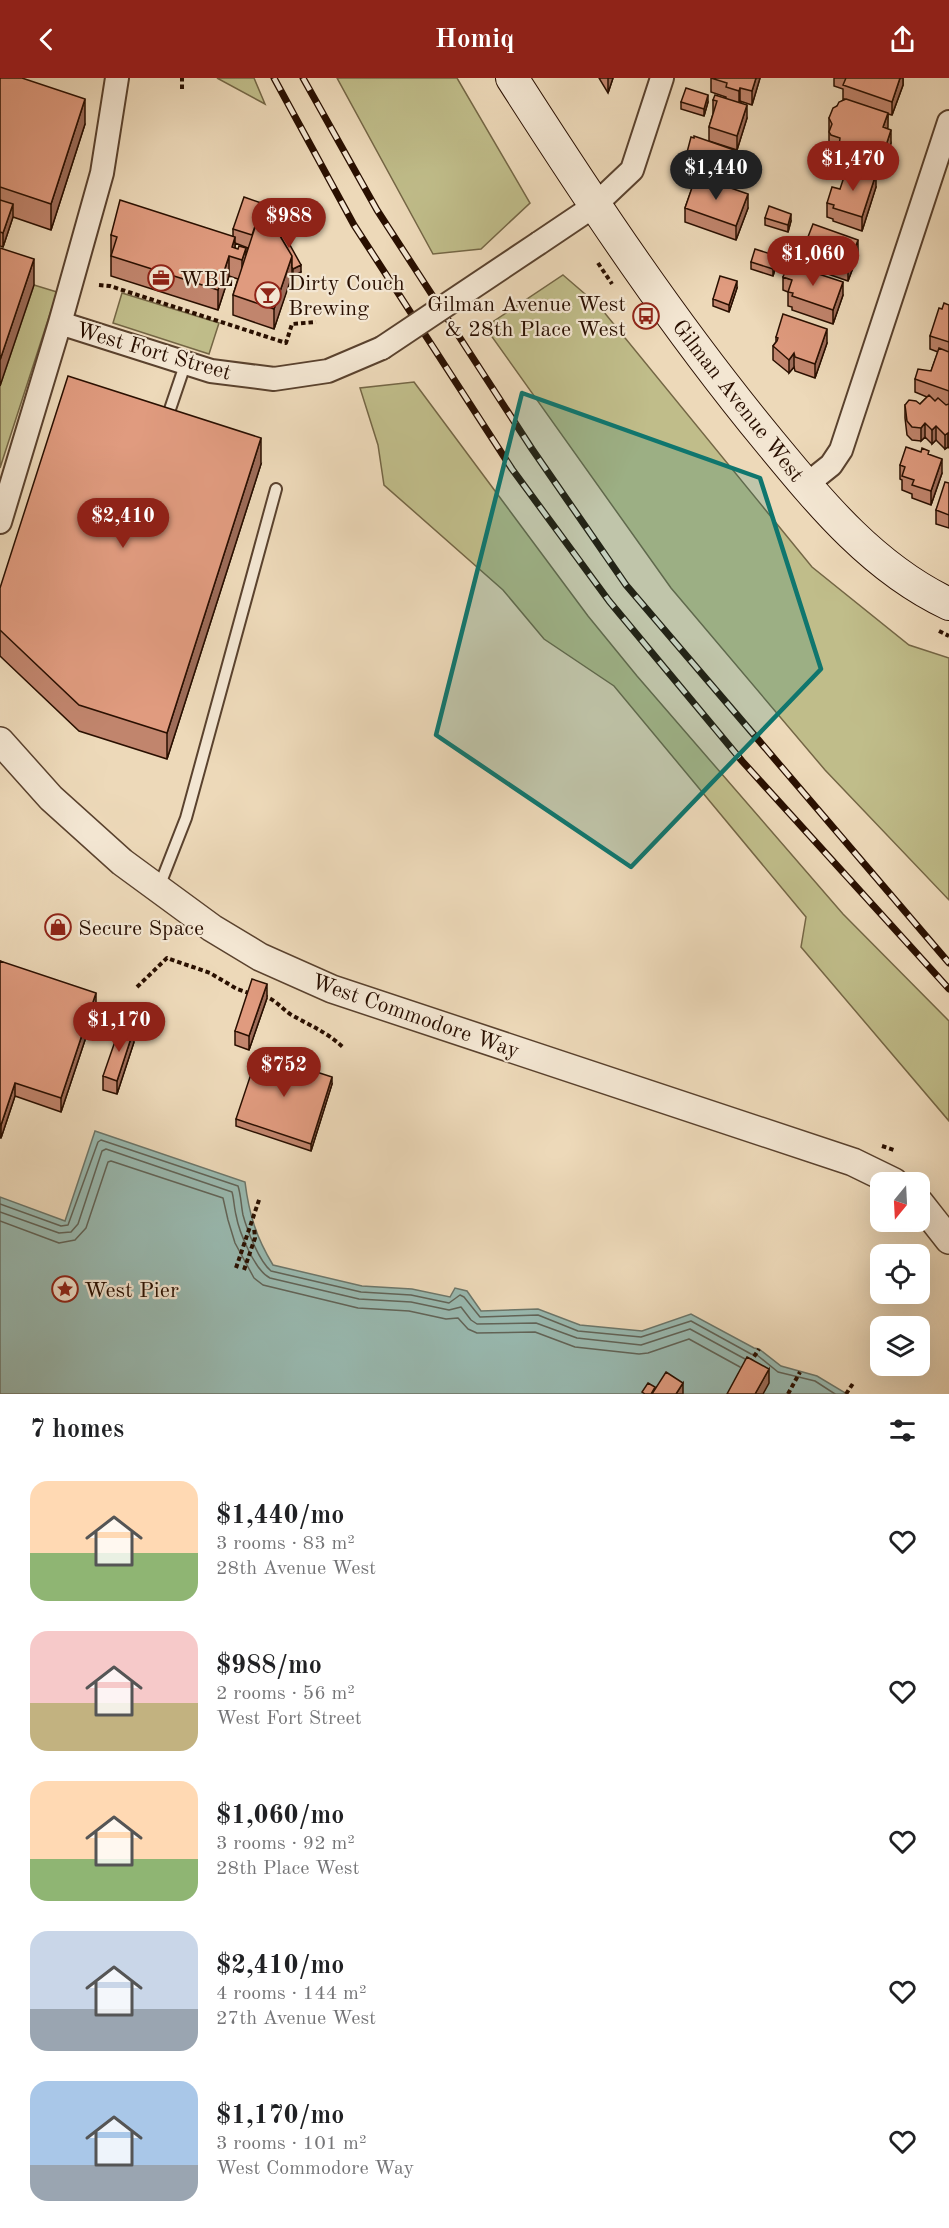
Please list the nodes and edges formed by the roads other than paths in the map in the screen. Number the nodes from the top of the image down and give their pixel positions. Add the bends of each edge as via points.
1 (117, 78) edge
2 (512, 78) edge
3 (662, 78) edge
4 (949, 122) edge
5 (594, 206) junction
6 (60, 323) junction
7 (187, 362) junction
8 (175, 431) edge
9 (806, 485) junction
10 (276, 489) dead end
11 (0, 522) edge
12 (949, 604) edge
13 (0, 741) edge
14 (159, 887) junction
15 (874, 1172) edge
16 (930, 1216) edge
17 (949, 1240) edge

1 - 6 street via 102,174
2 - 5 main road, Gilman Avenue West
3 - 5 street, West Fort Street via 632,170
4 - 9 street via 841,450 831,465
5 - 7 street, West Fort Street, bridge via 382,348 328,371 274,379 211,371
5 - 9 main road, Gilman Avenue West via 733,397
6 - 7 street, West Fort Street
6 - 11 street
7 - 8 lane via 164,427
9 - 12 main road, Gilman Avenue West via 863,546
10 - 14 lane via 189,808
13 - 14 street, West Commodore Way via 51,798 123,862
14 - 15 street, West Commodore Way via 212,928 260,957 332,989
16 - 17 street

